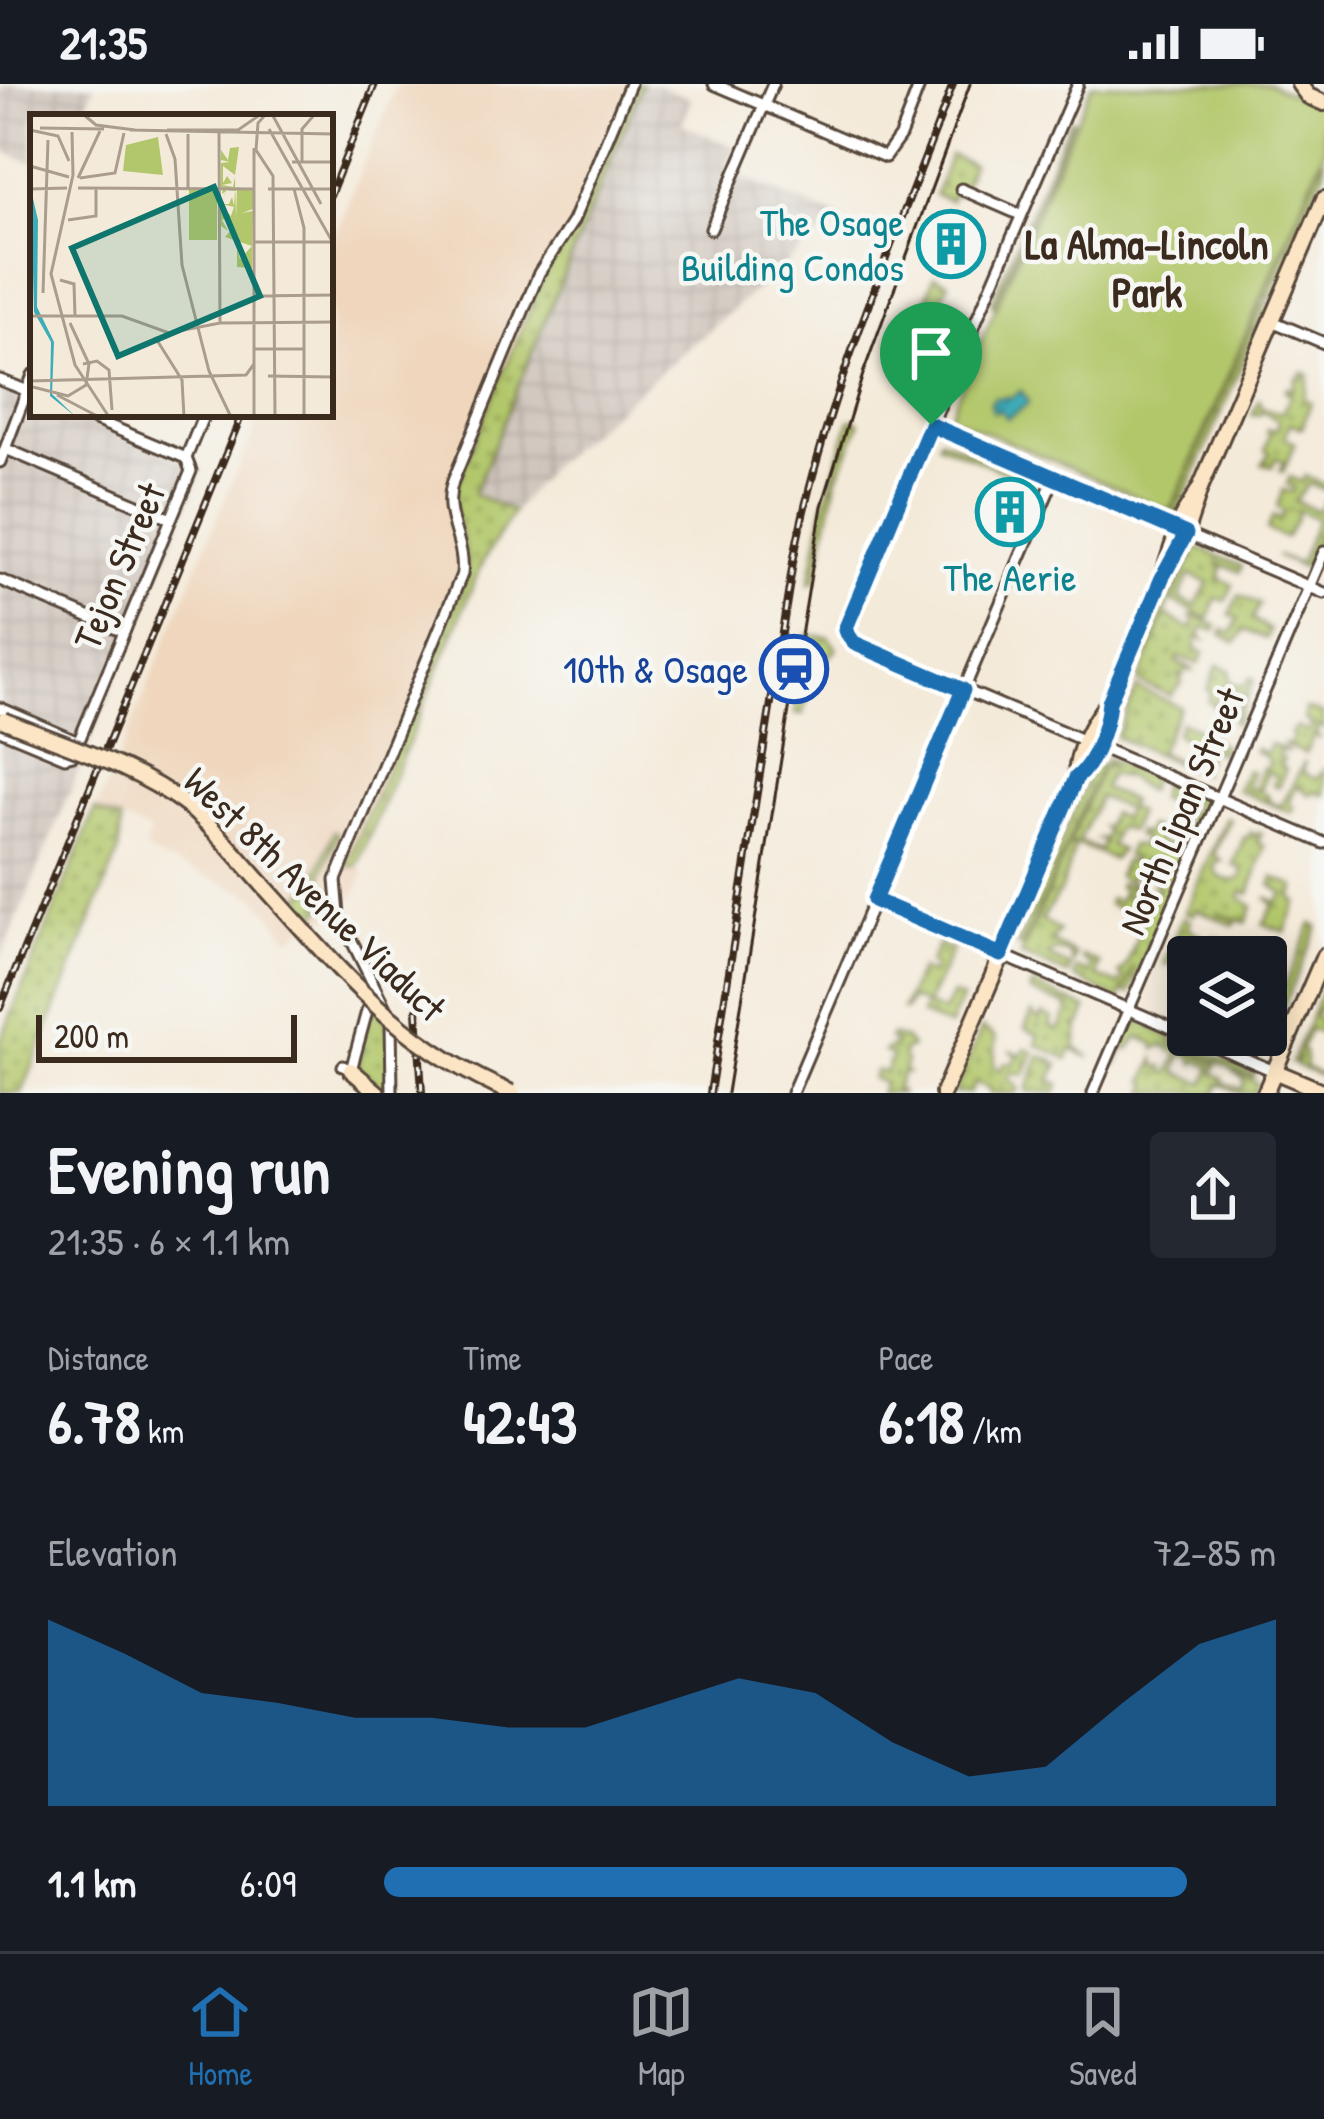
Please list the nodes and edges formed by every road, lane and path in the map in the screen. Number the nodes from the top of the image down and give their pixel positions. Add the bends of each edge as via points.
1 (630, 84) edge
2 (714, 84) edge
3 (773, 84) edge
4 (920, 84) edge
5 (1078, 84) edge
6 (1300, 84) edge
7 (1324, 94) edge
8 (1324, 103) edge
9 (764, 105) junction
10 (961, 189) dead end
11 (1324, 199) edge
12 (1021, 215) junction
13 (711, 230) dead end
14 (1272, 321) junction
15 (1324, 343) edge
16 (0, 380) edge
17 (30, 392) edge
18 (88, 417) edge
19 (203, 417) edge
20 (931, 425) junction
21 (6, 449) junction
22 (186, 458) junction
23 (0, 462) edge
24 (1054, 478) junction
25 (171, 519) junction
26 (1182, 532) junction
27 (1324, 553) edge
28 (0, 580) edge
29 (1310, 587) junction
30 (1324, 593) edge
31 (124, 632) junction
32 (963, 690) junction
33 (1, 719) edge
34 (78, 742) junction
35 (1091, 744) junction
36 (1219, 799) junction
37 (1324, 844) edge
38 (874, 900) junction
39 (1001, 955) junction
40 (1324, 956) edge
41 (368, 977) junction
42 (1129, 1010) junction
43 (1167, 1026) edge
44 (1238, 1056) edge
45 (347, 1068) joint
46 (1274, 1071) junction
47 (1324, 1092) edge
48 (378, 1093) edge
49 (392, 1093) edge
50 (512, 1093) edge
51 (793, 1093) edge
52 (943, 1093) edge
53 (1093, 1093) edge
54 (1265, 1093) edge

1 - 41 street via 573,221 539,273 449,490 462,574 335,884 339,915
2 - 9 street
3 - 9 street
4 - 9 street via 885,157
5 - 12 street
6 - 7 street
6 - 8 street
9 - 13 street
10 - 12 street
11 - 14 street
12 - 20 street
14 - 15 street
14 - 26 street
16 - 17 street
17 - 21 street
18 - 22 street
19 - 22 street, Tejon Street
20 - 24 street
20 - 32 street via 846,634
21 - 23 street
21 - 25 street
22 - 25 street, Tejon Street via 192,466
24 - 26 street
24 - 32 street
25 - 31 street, Tejon Street
26 - 29 street
26 - 35 street
27 - 29 street, North Lipan Street
28 - 31 street
29 - 30 street
29 - 36 street, North Lipan Street
31 - 34 street, Tejon Street
32 - 35 street
32 - 38 street
33 - 34 street
33 - 34 street via 65,757
33 - 50 street, West 8th Avenue Viaduct, bridge via 185,805 382,1014 436,1055
35 - 36 street
35 - 39 street
36 - 37 street
36 - 42 street, North Lipan Street
38 - 39 street
38 - 51 street
39 - 42 street
39 - 52 street
40 - 46 street
41 - 45 street via 368,1016
41 - 49 street via 393,1029
42 - 43 street
42 - 53 street, North Lipan Street
44 - 46 street
45 - 48 street
46 - 47 street
46 - 54 street

